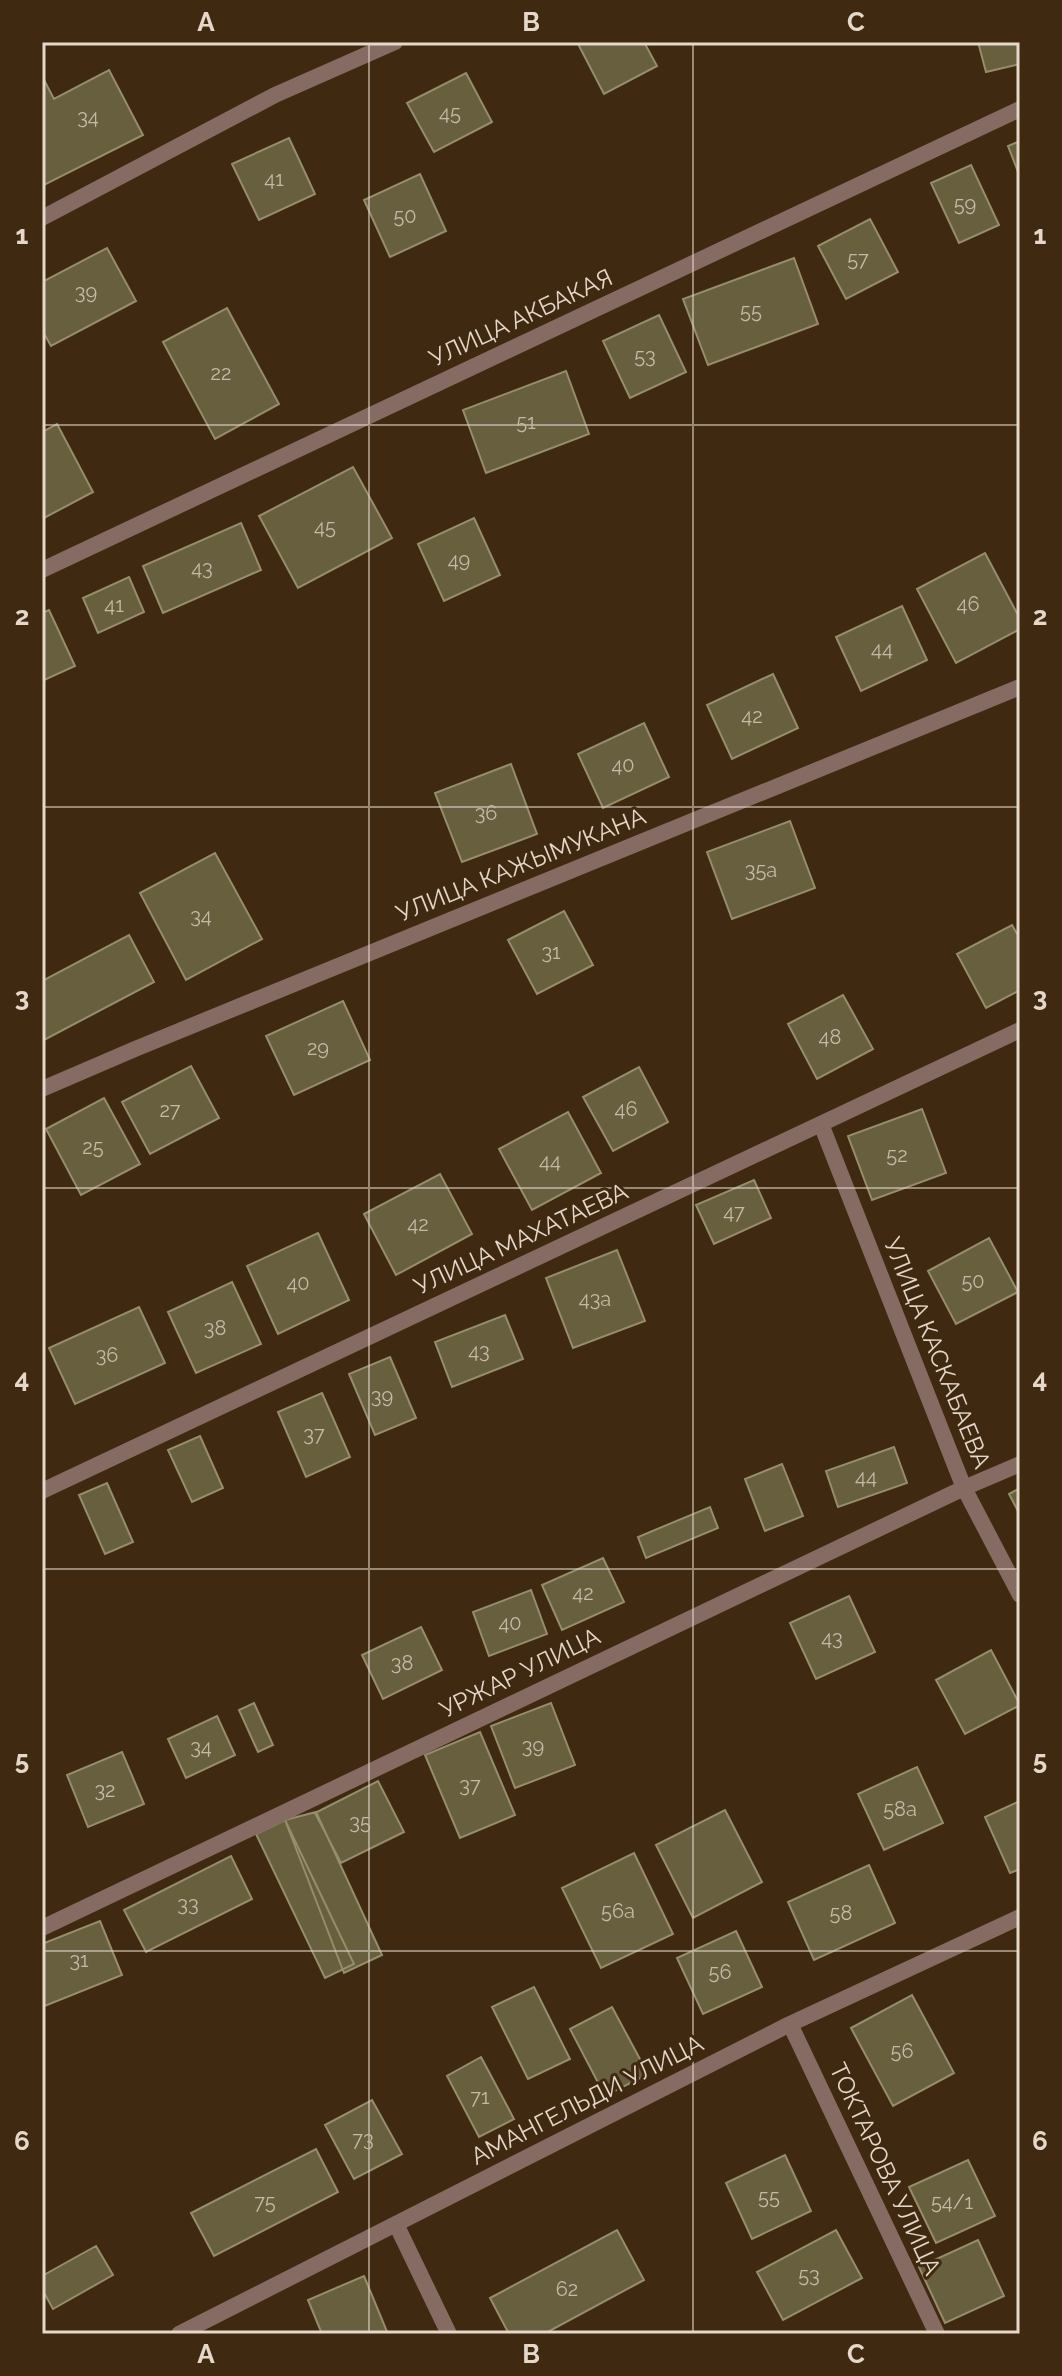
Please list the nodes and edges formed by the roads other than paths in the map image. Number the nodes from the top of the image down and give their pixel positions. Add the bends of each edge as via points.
1 (395, 42) edge
2 (1020, 109) edge
3 (42, 218) edge
4 (42, 570) edge
5 (1020, 687) edge
6 (1020, 1030) edge
7 (42, 1089) edge
8 (821, 1124) junction
9 (1020, 1464) edge
10 (964, 1488) junction
11 (42, 1491) edge
12 (1020, 1595) edge
13 (1020, 1917) edge
14 (42, 1928) edge
15 (790, 2024) junction
16 (396, 2224) junction
17 (179, 2334) edge
18 (449, 2334) edge
19 (937, 2334) edge

1 - 3 street via 275,95
2 - 4 street, УЛИЦА АКБАКАЯ
5 - 7 street, УЛИЦА КАЖЫМУКАНА
6 - 8 street, УЛИЦА МАХАТАЕВА
8 - 10 street, УЛИЦА КАСКАБАЕВА
8 - 11 street, УЛИЦА МАХАТАЕВА
9 - 10 street, УРЖАР УЛИЦА
10 - 12 street, УЛИЦА КАСКАБАЕВА
10 - 14 street, УРЖАР УЛИЦА
13 - 15 street, АМАНГЕЛЬДИ УЛИЦА
15 - 16 street, АМАНГЕЛЬДИ УЛИЦА
15 - 19 street, ТОКТАРОВА УЛИЦА
16 - 17 street, АМАНГЕЛЬДИ УЛИЦА
16 - 18 street

